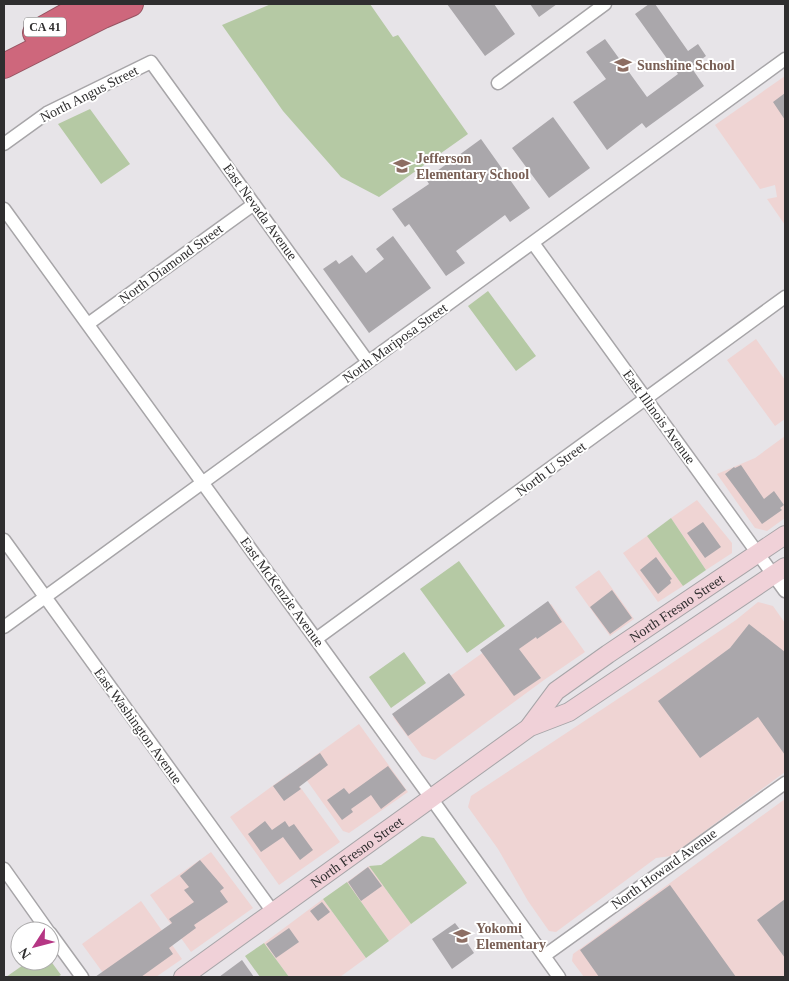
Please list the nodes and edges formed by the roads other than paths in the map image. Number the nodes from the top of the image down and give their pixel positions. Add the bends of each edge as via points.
1 (87, 4) edge
2 (131, 4) edge
3 (605, 4) edge
4 (4, 52) edge
5 (785, 59) edge
6 (151, 62) joint
7 (4, 66) edge
8 (498, 83) dead end
9 (4, 144) edge
10 (254, 204) junction
11 (4, 208) edge
12 (533, 242) junction
13 (785, 297) edge
14 (88, 324) junction
15 (368, 362) junction
16 (646, 400) junction
17 (203, 483) junction
18 (785, 535) edge
19 (4, 540) edge
20 (758, 554) junction
21 (780, 571) edge
22 (785, 591) edge
23 (45, 597) junction
24 (4, 627) edge
25 (316, 639) junction
26 (530, 727) junction
27 (785, 783) edge
28 (431, 798) junction
29 (4, 869) edge
30 (273, 912) junction
31 (41, 921) edge
32 (60, 947) edge
33 (544, 956) junction
34 (194, 974) edge
35 (82, 977) edge
36 (559, 977) edge

1 - 4 highway, CA 41
2 - 7 highway
3 - 8 street
5 - 12 street, North Mariposa Street
6 - 9 street, North Angus Street via 47,113
6 - 10 street, East Nevada Avenue
10 - 14 street, North Diamond Street
10 - 15 street, East Nevada Avenue
11 - 14 street, East McKenzie Avenue
12 - 15 street, North Mariposa Street
12 - 16 street, East Illinois Avenue
13 - 16 street, North U Street
14 - 17 street, East McKenzie Avenue
15 - 17 street, North Mariposa Street
16 - 20 street, East Illinois Avenue
16 - 25 street, North U Street
17 - 23 street, North Mariposa Street
17 - 25 street, East McKenzie Avenue
18 - 20 main road, North Fresno Street
19 - 23 street, East Washington Avenue
20 - 21 street, East Illinois Avenue
20 - 26 main road, North Fresno Street via 556,691
21 - 22 street, East Illinois Avenue
21 - 26 main road, North Fresno Street via 569,712
23 - 24 street, North Mariposa Street
23 - 30 street, East Washington Avenue
25 - 28 street, East McKenzie Avenue
26 - 28 main road, North Fresno Street
27 - 33 street, North Howard Avenue
28 - 30 main road, North Fresno Street
28 - 33 street, East McKenzie Avenue
29 - 31 street
30 - 34 main road, North Fresno Street
32 - 35 street
33 - 36 street, East McKenzie Avenue

